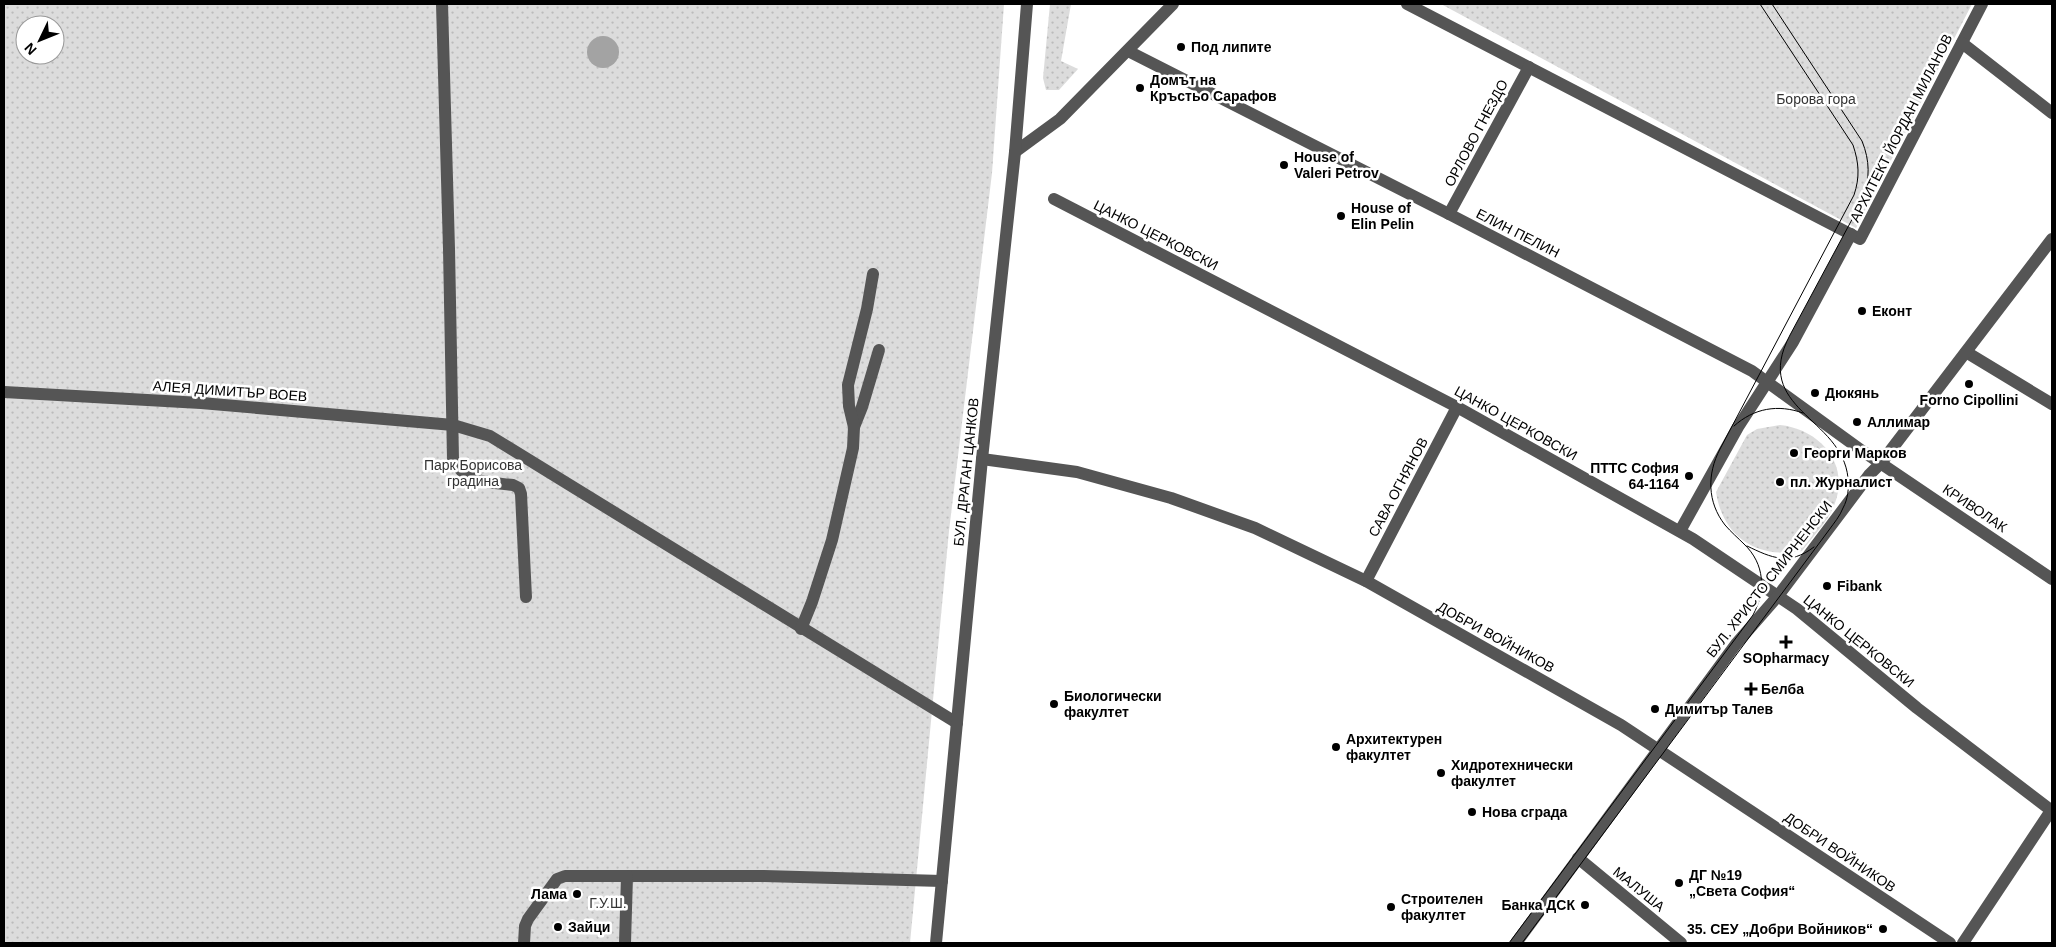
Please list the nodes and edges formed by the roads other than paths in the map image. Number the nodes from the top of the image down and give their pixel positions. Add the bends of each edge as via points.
1 (442, 4) edge
2 (1027, 4) edge
3 (1173, 4) edge
4 (1407, 4) edge
5 (1982, 4) edge
6 (1962, 43) junction
7 (1128, 51) junction
8 (1529, 67) junction
9 (2052, 113) edge
10 (1015, 152) junction
11 (1054, 199) dead end
12 (1449, 214) junction
13 (1850, 234) junction
14 (2052, 239) edge
15 (872, 274) dead end
16 (878, 350) dead end
17 (1966, 352) junction
18 (1766, 382) junction
19 (4, 392) edge
20 (2052, 404) edge
21 (1457, 407) junction
22 (453, 425) junction
23 (854, 428) junction
24 (982, 459) junction
25 (1881, 463) junction
26 (1680, 531) junction
27 (2052, 579) edge
28 (1366, 580) junction
29 (1778, 596) junction
30 (526, 597) dead end
31 (801, 629) junction
32 (957, 723) junction
33 (1658, 749) junction
34 (2052, 810) edge
35 (1578, 858) junction
36 (627, 876) junction
37 (942, 881) junction
38 (524, 943) edge
39 (625, 943) edge
40 (936, 943) edge
41 (1516, 943) edge
42 (1681, 943) edge
43 (1950, 943) edge
44 (1963, 943) edge

1 - 22 street
2 - 10 street, БУЛ. ДРАГАН ЦАНКОВ
3 - 7 street
4 - 8 street
5 - 6 street, АРХИТЕКТ ЙОРДАН МИЛАНОВ
6 - 9 street
6 - 13 street, АРХИТЕКТ ЙОРДАН МИЛАНОВ via 1860,239
7 - 10 street via 1060,119
7 - 12 street, ЕЛИН ПЕЛИН
8 - 12 street, ОРЛОВО ГНЕЗДО
8 - 13 street
10 - 24 street, БУЛ. ДРАГАН ЦАНКОВ
11 - 21 street, ЦАНКО ЦЕРКОВСКИ
12 - 18 street, ЕЛИН ПЕЛИН via 1752,371
13 - 18 street, АРХИТЕКТ ЙОРДАН МИЛАНОВ via 1793,342
14 - 17 street, БУЛ. ХРИСТО СМИРНЕНСКИ
15 - 23 street via 848,386
16 - 23 street
17 - 20 street
17 - 25 street, БУЛ. ХРИСТО СМИРНЕНСКИ
18 - 25 street, ЕЛИН ПЕЛИН
18 - 26 street
19 - 22 street, АЛЕЯ ДИМИТЪР ВОЕВ via 201,403
21 - 26 street, ЦАНКО ЦЕРКОВСКИ
21 - 28 street, САВА ОГНЯНОВ
22 - 30 street via 453,458 467,477 519,488
22 - 31 street, АЛЕЯ ДИМИТЪР ВОЕВ via 490,436
23 - 31 street via 853,448 832,540
24 - 28 street, ДОБРИ ВОЙНИКОВ via 1077,472 1171,498 1255,528
24 - 32 street, БУЛ. ДРАГАН ЦАНКОВ
25 - 27 street, КРИВОЛАК
25 - 29 street, БУЛ. ХРИСТО СМИРНЕНСКИ via 1868,475
26 - 29 street, ЦАНКО ЦЕРКОВСКИ
28 - 33 street, ДОБРИ ВОЙНИКОВ via 1622,725
29 - 33 street, БУЛ. ХРИСТО СМИРНЕНСКИ via 1736,644
29 - 34 street, ЦАНКО ЦЕРКОВСКИ via 1917,708
31 - 32 street, АЛЕЯ ДИМИТЪР ВОЕВ
32 - 37 street, БУЛ. ДРАГАН ЦАНКОВ
33 - 35 street, БУЛ. ХРИСТО СМИРНЕНСКИ
33 - 43 street, ДОБРИ ВОЙНИКОВ
34 - 44 street
35 - 41 street, БУЛ. ХРИСТО СМИРНЕНСКИ
35 - 42 street, МАЛУША
36 - 37 street
36 - 38 street via 565,876 558,879 528,919
36 - 39 street
37 - 40 street, БУЛ. ДРАГАН ЦАНКОВ

